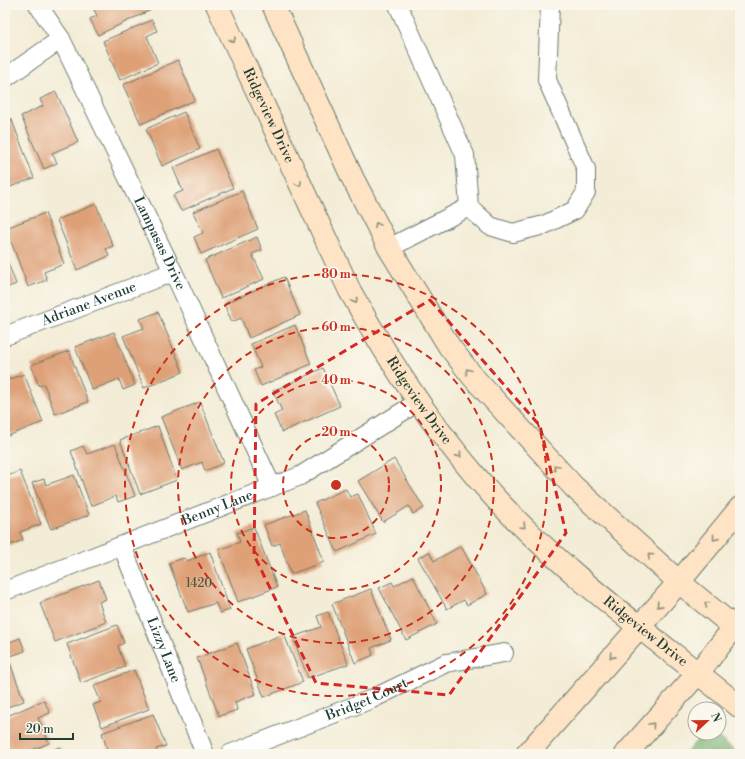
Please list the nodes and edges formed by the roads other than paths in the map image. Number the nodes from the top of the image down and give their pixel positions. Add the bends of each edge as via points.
1 (38, 5) edge
2 (217, 5) edge
3 (273, 5) edge
4 (398, 5) edge
5 (550, 5) edge
6 (61, 39) junction
7 (5, 78) edge
8 (469, 207) junction
9 (389, 248) junction
10 (173, 272) junction
11 (5, 336) edge
12 (418, 402) junction
13 (272, 487) junction
14 (740, 508) edge
15 (122, 546) junction
16 (679, 582) junction
17 (5, 591) edge
18 (738, 626) edge
19 (638, 627) junction
20 (504, 653) dead end
21 (698, 672) junction
22 (740, 707) edge
23 (205, 754) edge
24 (230, 754) edge
25 (527, 754) edge
26 (626, 754) edge

1 - 6 street, Lampasas Drive
2 -> 12 main road, Ridgeview Drive via 350,291 372,331
9 -> 3 main road via 353,179
4 - 8 street via 465,155
5 - 8 street via 547,80 586,169 586,192 575,210 544,225 513,233 490,226
6 - 7 street
6 - 10 street, Lampasas Drive
8 - 9 street
16 -> 9 main road via 574,487 473,378 431,319
10 - 11 street, Adriane Avenue
10 - 13 street, Lampasas Drive
12 - 13 street, Benny Lane via 300,476
12 -> 19 main road, Ridgeview Drive via 496,499 549,550
13 - 15 street, Benny Lane
14 -> 16 main road
15 - 17 street, Benny Lane
15 - 23 street, Lizzy Lane
18 -> 16 main road
16 -> 19 main road
18 - 21 main road
19 - 21 main road, Ridgeview Drive
19 -> 25 main road
20 - 24 street, Bridget Court via 446,663 372,699
21 - 22 main road, Ridgeview Drive
26 -> 21 main road

